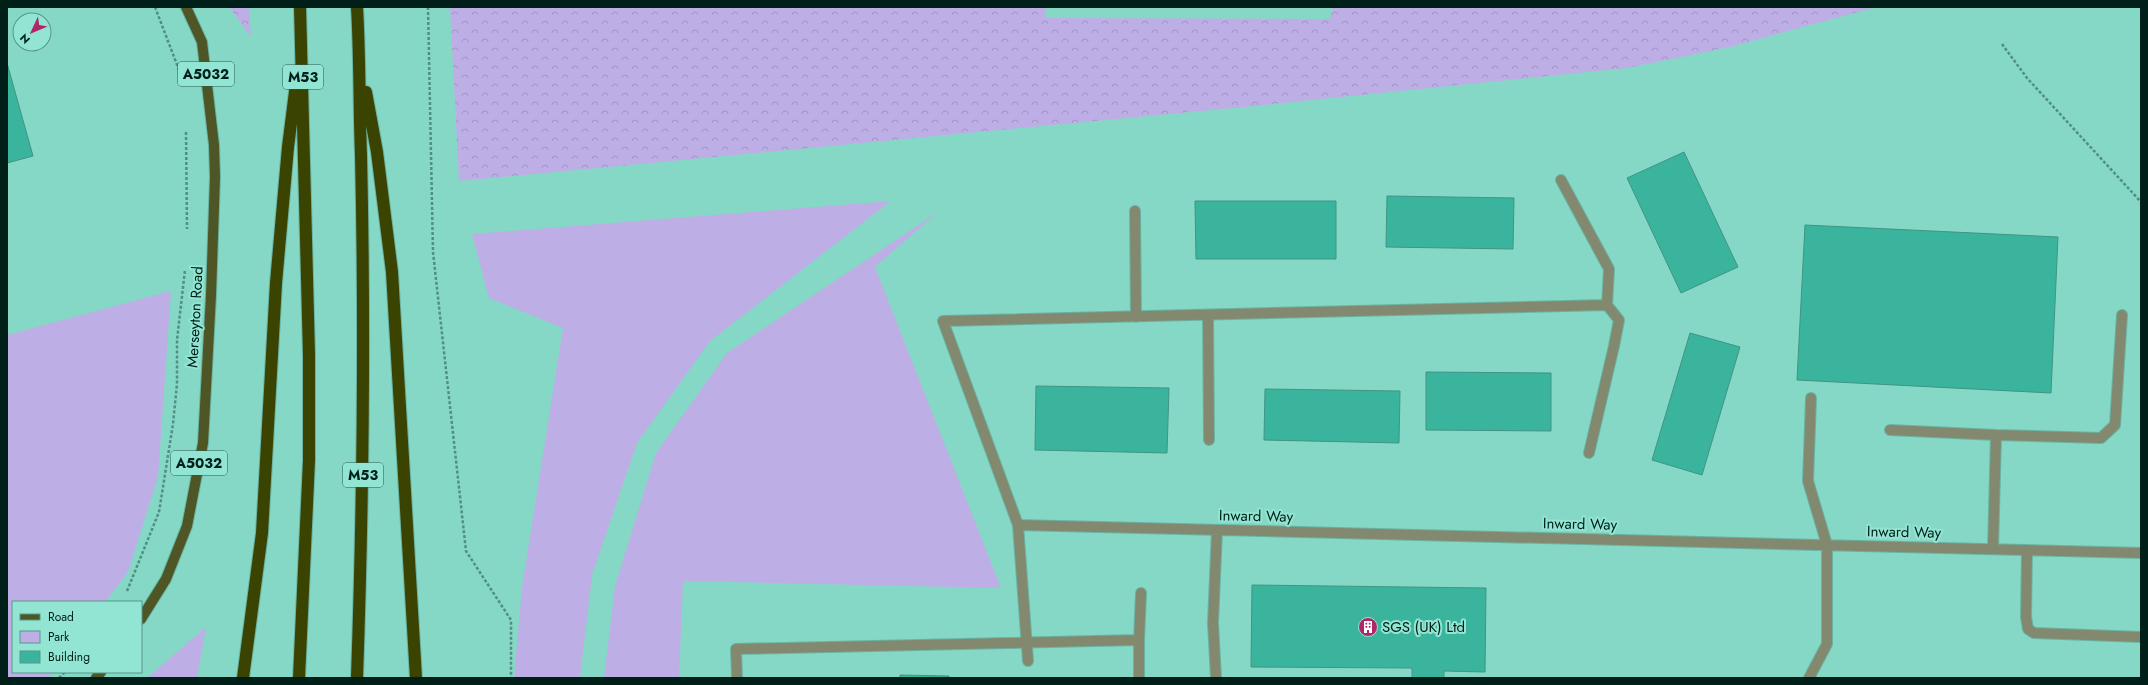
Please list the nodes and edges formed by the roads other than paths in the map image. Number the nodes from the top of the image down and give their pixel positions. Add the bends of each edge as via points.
1 (186, 7) edge
2 (300, 7) edge
3 (357, 7) edge
4 (302, 38) junction
5 (361, 66) junction
6 (1561, 180) dead end
7 (1135, 211) dead end
8 (1607, 305) junction
9 (2122, 314) dead end
10 (1208, 315) junction
11 (1136, 317) junction
12 (1811, 398) dead end
13 (1890, 430) dead end
14 (1996, 435) junction
15 (1209, 440) dead end
16 (1589, 453) dead end
17 (1018, 525) junction
18 (1217, 530) junction
19 (1827, 545) junction
20 (1993, 549) junction
21 (2026, 550) junction
22 (2141, 553) edge
23 (1141, 593) dead end
24 (142, 617) edge
25 (2141, 637) edge
26 (1140, 640) junction
27 (1027, 641) junction
28 (1028, 661) dead end
29 (243, 678) edge
30 (299, 678) edge
31 (357, 678) edge
32 (416, 678) edge
33 (737, 678) edge
34 (1138, 678) edge
35 (1216, 678) edge
36 (1809, 678) edge

1 - 24 main road, Merseyton Road / A5032 via 202,42 214,145 211,296 203,443 187,526 166,580
2 - 4 highway, M53
3 - 5 highway, M53
4 - 29 highway via 288,147 276,283 262,533
4 - 30 highway, M53 via 309,460
5 - 31 highway, M53 via 360,147 364,272 363,497
5 - 32 highway via 377,152 392,272
6 - 8 street via 1608,269
7 - 11 street
8 - 10 street
8 - 16 street via 1618,320
9 - 14 street via 2115,424 2101,438
10 - 11 street
10 - 15 street
11 - 17 street via 943,321
12 - 19 street via 1808,481
13 - 14 street
14 - 20 street
17 - 18 street, Inward Way
17 - 27 street
18 - 19 street, Inward Way
18 - 35 street via 1213,623
19 - 20 street, Inward Way
19 - 36 street via 1827,644
20 - 21 street, Inward Way
21 - 22 street, Inward Way
21 - 25 street via 2028,629 2034,633
23 - 26 street
26 - 27 street
26 - 34 street
27 - 28 street
27 - 33 street via 736,649

